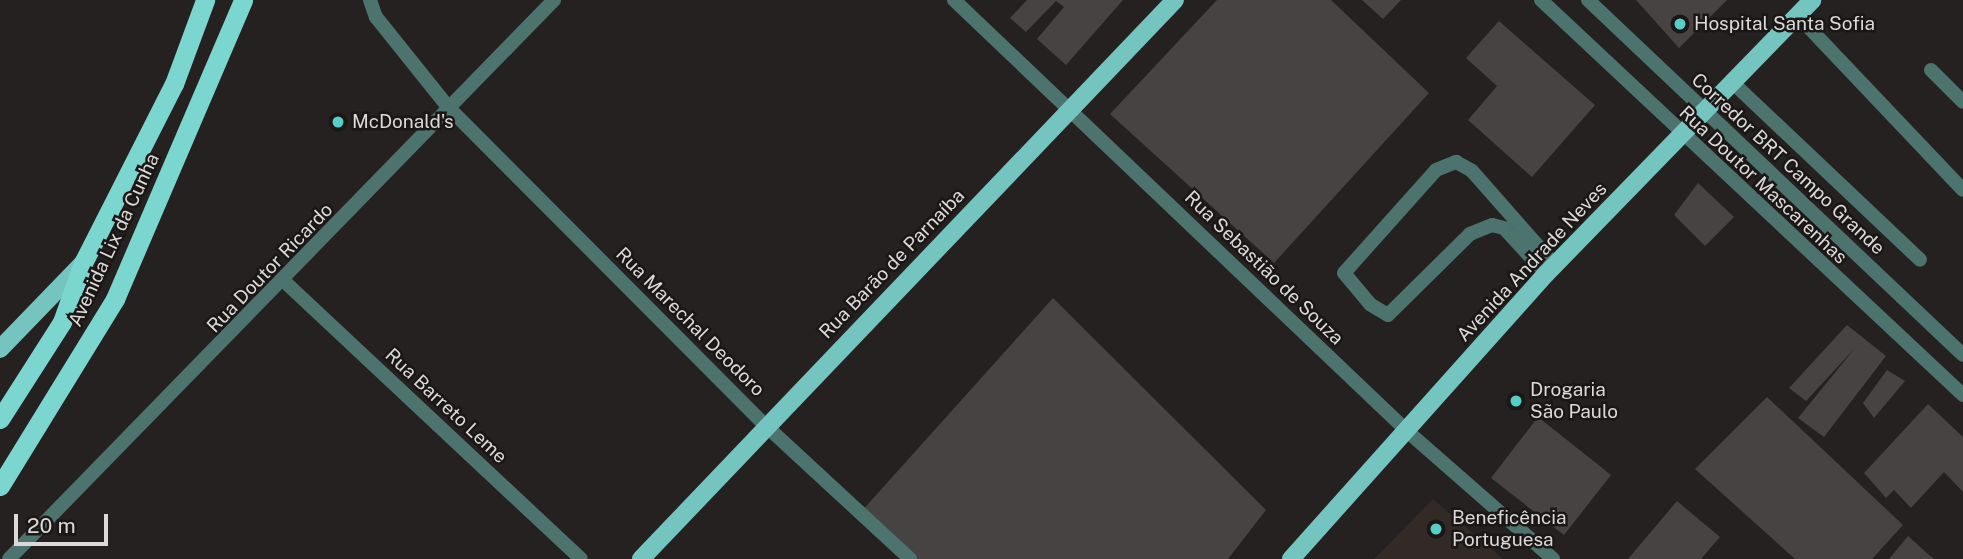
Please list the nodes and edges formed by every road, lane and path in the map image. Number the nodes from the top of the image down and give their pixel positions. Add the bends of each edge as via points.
1 (205, 0) edge
2 (243, 0) edge
3 (370, 0) edge
4 (554, 0) edge
5 (954, 0) edge
6 (1175, 0) edge
7 (1541, 0) edge
8 (1588, 0) edge
9 (1812, 0) edge
10 (1797, 15) junction
11 (1931, 70) dead end
12 (1731, 81) junction
13 (1963, 102) edge
14 (448, 107) junction
15 (1071, 111) junction
16 (1703, 111) junction
17 (1680, 135) junction
18 (1963, 190) edge
19 (1920, 260) dead end
20 (83, 263) junction
21 (1551, 270) junction
22 (285, 282) junction
23 (0, 349) edge
24 (1963, 355) edge
25 (1963, 395) edge
26 (0, 419) edge
27 (765, 425) junction
28 (1407, 431) junction
29 (0, 486) edge
30 (9, 559) edge
31 (581, 559) edge
32 (641, 559) edge
33 (910, 559) edge
34 (1292, 559) edge
35 (1553, 559) edge

1 - 20 highway, Avenida Lix da Cunha via 174,84
2 - 29 highway, Avenida Lix da Cunha via 115,299
3 - 14 street, Rua Marechal Deodoro via 376,17
4 - 14 street, Rua Doutor Ricardo
5 - 15 street, Rua Sebastião de Souza
6 - 15 main road, Rua Barão de Parnaíba
7 - 17 street, Rua Doutor Mascarenhas
8 - 16 street, Corredor BRT Campo Grande
9 - 10 main road, Avenida Andrade Neves
10 - 12 main road, Avenida Andrade Neves
10 - 18 street
11 - 13 street
12 - 16 main road, Avenida Andrade Neves
12 - 19 street
14 - 22 street, Rua Doutor Ricardo
14 - 27 street, Rua Marechal Deodoro
15 - 27 main road, Rua Barão de Parnaíba
15 - 28 street, Rua Sebastião de Souza
16 - 17 main road, Avenida Andrade Neves
16 - 24 street, Corredor BRT Campo Grande
17 - 21 main road, Avenida Andrade Neves
17 - 25 street, Rua Doutor Mascarenhas
20 - 23 main road, Avenida Lix da Cunha
20 - 26 highway, Avenida Lix da Cunha via 62,322
21 - 21 street via 1504,228 1492,225 1470,234 1388,315 1370,304 1344,272 1436,170 1456,162 1478,177
21 - 28 main road, Avenida Andrade Neves
22 - 30 street, Rua Doutor Ricardo
22 - 31 street, Rua Barreto Leme
27 - 32 main road, Rua Barão de Parnaíba
27 - 33 street, Rua Marechal Deodoro
28 - 34 main road, Avenida Andrade Neves
28 - 35 street, Rua Sebastião de Souza

